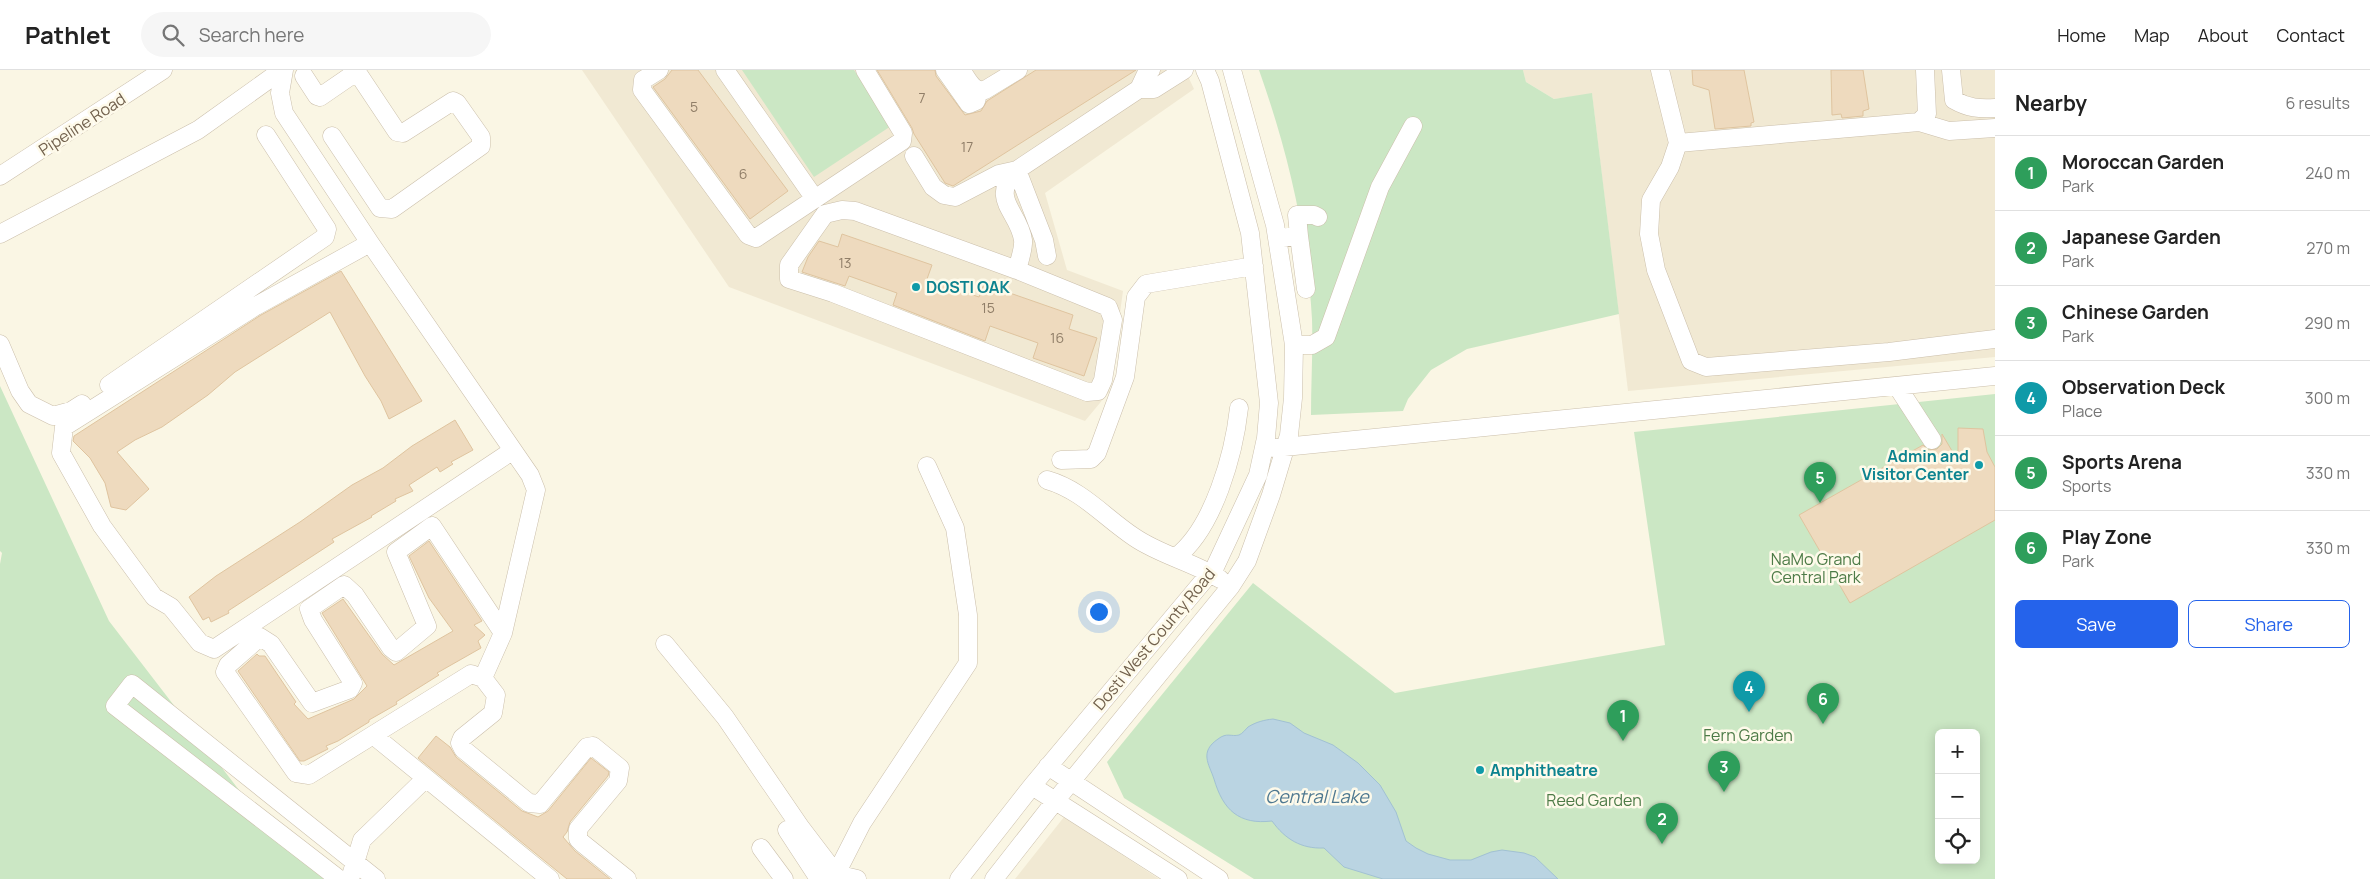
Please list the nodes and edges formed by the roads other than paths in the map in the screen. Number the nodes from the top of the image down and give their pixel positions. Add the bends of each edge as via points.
1 (163, 70) edge
2 (283, 70) edge
3 (659, 70) edge
4 (725, 70) edge
5 (865, 70) edge
6 (944, 70) edge
7 (961, 70) edge
8 (1018, 70) edge
9 (1151, 70) edge
10 (1184, 70) edge
11 (1206, 70) edge
12 (1232, 70) edge
13 (1660, 70) edge
14 (1925, 70) edge
15 (1951, 70) edge
16 (304, 76) dead end
17 (1139, 89) junction
18 (979, 91) junction
19 (1995, 108) edge
20 (1919, 122) junction
21 (1413, 126) dead end
22 (1995, 128) edge
23 (266, 135) dead end
24 (332, 136) dead end
25 (1678, 143) junction
26 (914, 156) dead end
27 (1017, 170) junction
28 (356, 173) junction
29 (0, 176) edge
30 (333, 187) junction
31 (815, 199) junction
32 (310, 202) junction
33 (1318, 217) dead end
34 (0, 234) edge
35 (1299, 236) junction
36 (1277, 238) junction
37 (370, 243) junction
38 (1047, 256) dead end
39 (1254, 266) junction
40 (1017, 270) junction
41 (1306, 289) dead end
42 (1995, 339) edge
43 (0, 344) edge
44 (1294, 345) junction
45 (1995, 376) edge
46 (1897, 386) junction
47 (1239, 408) dead end
48 (1932, 440) dead end
49 (1284, 446) junction
50 (512, 451) junction
51 (1263, 451) junction
52 (1061, 460) dead end
53 (927, 466) dead end
54 (1047, 480) dead end
55 (1176, 557) junction
56 (1210, 573) junction
57 (1231, 586) junction
58 (503, 633) junction
59 (665, 644) dead end
60 (483, 678) junction
61 (373, 735) junction
62 (1048, 766) junction
63 (425, 779) junction
64 (1072, 780) junction
65 (1032, 786) junction
66 (1056, 800) junction
67 (787, 830) dead end
68 (761, 848) dead end
69 (352, 871) edge
70 (836, 876) edge
71 (339, 879) edge
72 (376, 879) edge
73 (550, 879) edge
74 (627, 879) edge
75 (784, 879) edge
76 (819, 879) edge
77 (858, 879) edge
78 (959, 879) edge
79 (994, 879) edge
80 (1178, 879) edge
81 (1219, 879) edge

1 - 29 street, Pipeline Road
2 - 30 street via 280,93 284,113
2 - 34 street via 198,130
3 - 31 street via 643,80 642,90 748,235 756,238
4 - 31 street
5 - 31 street via 903,132 902,141
6 - 18 street via 969,104 976,101
7 - 18 street
8 - 18 street
9 - 17 street
10 - 17 street via 1154,88
11 - 39 street, Dosti West County Road via 1250,233
12 - 36 street, Dosti West County Road
13 - 25 street
14 - 20 street via 1927,114
15 - 19 street via 1954,100 1967,107
16 - 28 street via 320,97 352,74 359,75 397,132 403,133 453,101 481,137 481,146 392,209 380,208
17 - 27 street
20 - 22 street via 1949,131
20 - 25 street
21 - 44 street via 1380,187 1326,337 1312,345
23 - 32 street
24 - 28 street
25 - 42 street via 1670,167 1651,200 1649,234 1656,270 1691,360 1706,367 1889,352
26 - 27 street via 933,187 944,195 955,197 1000,174
27 - 38 street
27 - 40 street via 1005,188 1005,197 1023,240
28 - 30 street
30 - 32 street
30 - 37 street
32 - 43 street via 327,229 325,237 72,411 54,416 29,404
33 - 35 street via 1297,215
35 - 36 street
35 - 41 street
36 - 44 street, Dosti West County Road
37 - 50 street
37 - 50 street via 256,306 64,427 61,453 102,526 154,597 171,607 200,643 214,648
39 - 51 street, Dosti West County Road via 1269,403
39 - 52 street via 1146,284 1136,297 1125,377 1097,453 1091,459
40 - 40 street via 1108,307 1113,320 1103,380 1098,391 1087,392 833,293 789,279 789,265 825,214 842,210 855,211
44 - 49 street, Dosti West County Road via 1293,398 1289,435
45 - 46 street
46 - 48 street
46 - 49 street
47 - 55 street via 1232,454 1209,515 1185,551
49 - 51 street
49 - 57 street, Dosti West County Road via 1250,553
50 - 58 street via 530,475 536,490
51 - 56 street, Dosti West County Road via 1258,474
53 - 70 street via 955,528 968,615 968,663 862,824
54 - 55 street via 1065,485 1134,537
55 - 56 street
56 - 57 street
56 - 62 street, Dosti West County Road
57 - 64 street, Dosti West County Road
58 - 60 street
58 - 61 street via 432,526 396,552 427,626 396,652 390,648 355,595 344,585 309,609 352,683 350,689 312,703 271,644 260,637 228,665 225,672 296,773 309,775
59 - 70 street via 725,718
60 - 61 street via 471,674
60 - 74 street via 496,696 493,712 460,743 463,749 528,803 540,804 587,747 592,746 620,768 618,781 578,829 578,839
61 - 63 street
62 - 64 street
62 - 65 street, Dosti West County Road
63 - 69 street via 362,840
63 - 73 street
64 - 66 street, Dosti West County Road
64 - 81 street
65 - 66 street
65 - 78 street, Dosti West County Road
66 - 79 street, Dosti West County Road
66 - 80 street
67 - 76 street
68 - 75 street
69 - 71 street via 132,684 115,706
69 - 72 street
70 - 77 street

